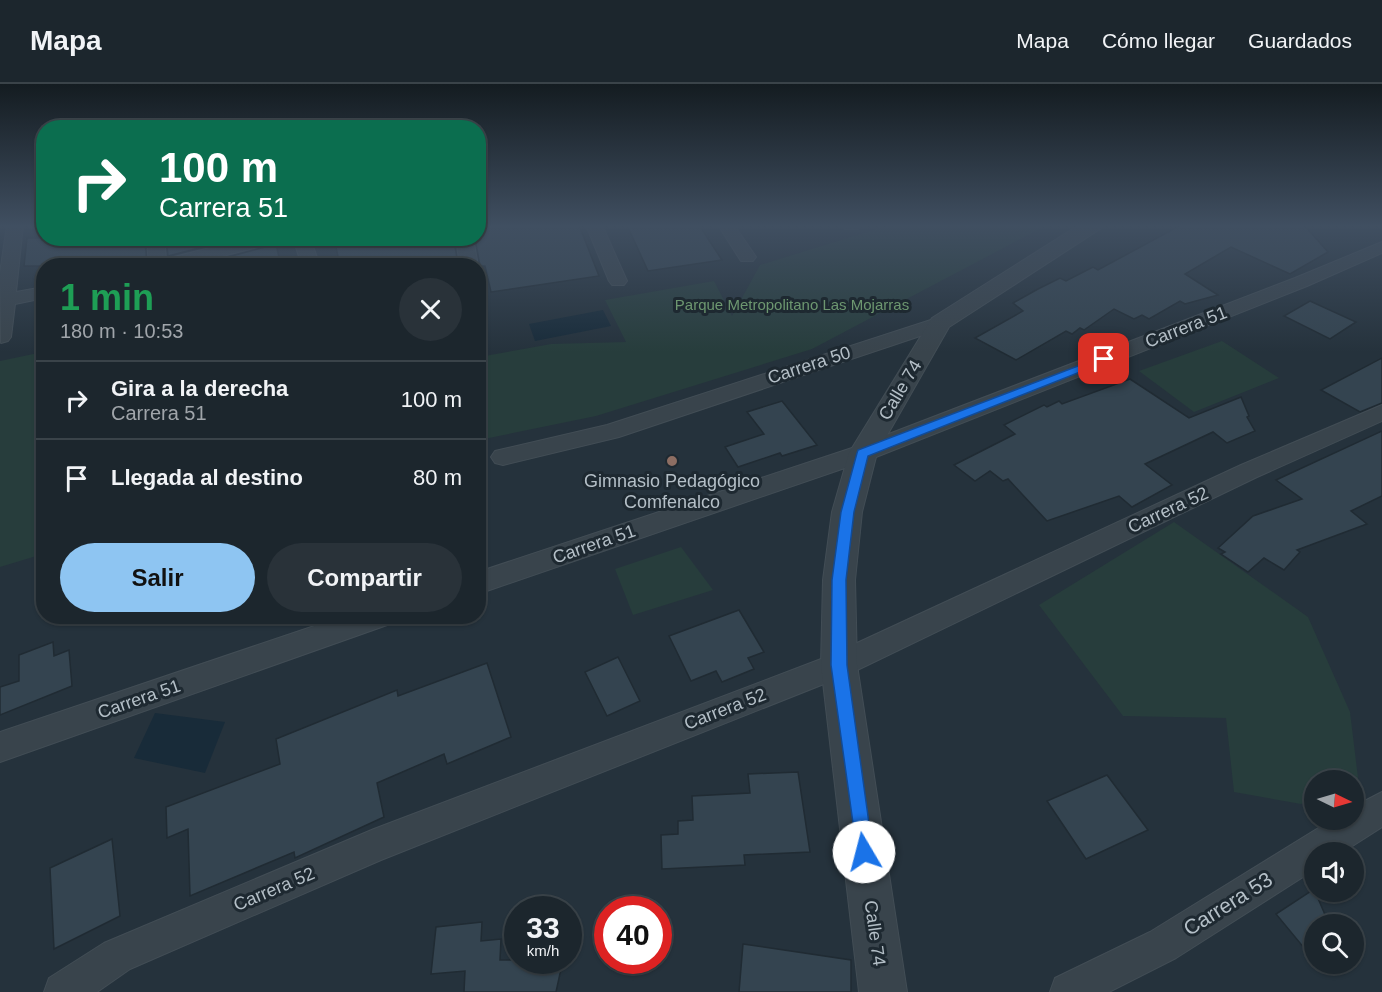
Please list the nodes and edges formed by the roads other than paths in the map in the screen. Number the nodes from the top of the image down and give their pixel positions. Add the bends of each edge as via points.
1 (8, 267) edge
2 (612, 267) edge
3 (1027, 267) edge
4 (1335, 267) edge
5 (618, 280) dead end
6 (36, 294) edge
7 (2, 301) edge
8 (940, 323) junction
9 (1, 337) edge
10 (1382, 412) edge
11 (863, 453) junction
12 (503, 458) dead end
13 (486, 580) edge
14 (357, 624) edge
15 (839, 665) junction
16 (0, 747) edge
17 (1382, 808) edge
18 (63, 992) edge
19 (883, 992) edge
20 (1069, 992) edge

1 - 7 street
2 - 5 street
3 - 8 street, Carrera 50
4 - 11 street, Carrera 51
6 - 7 street
7 - 9 street
8 - 11 street, Calle 74
8 - 12 street, Carrera 50 via 611,432
10 - 15 street, Carrera 52
11 - 13 street, Carrera 51
11 - 15 street, Calle 74 via 847,512 839,580
14 - 16 street, Carrera 51
15 - 18 street, Carrera 52 via 363,851 117,956
15 - 19 street, Calle 74
17 - 20 street, Carrera 53 via 1163,945

